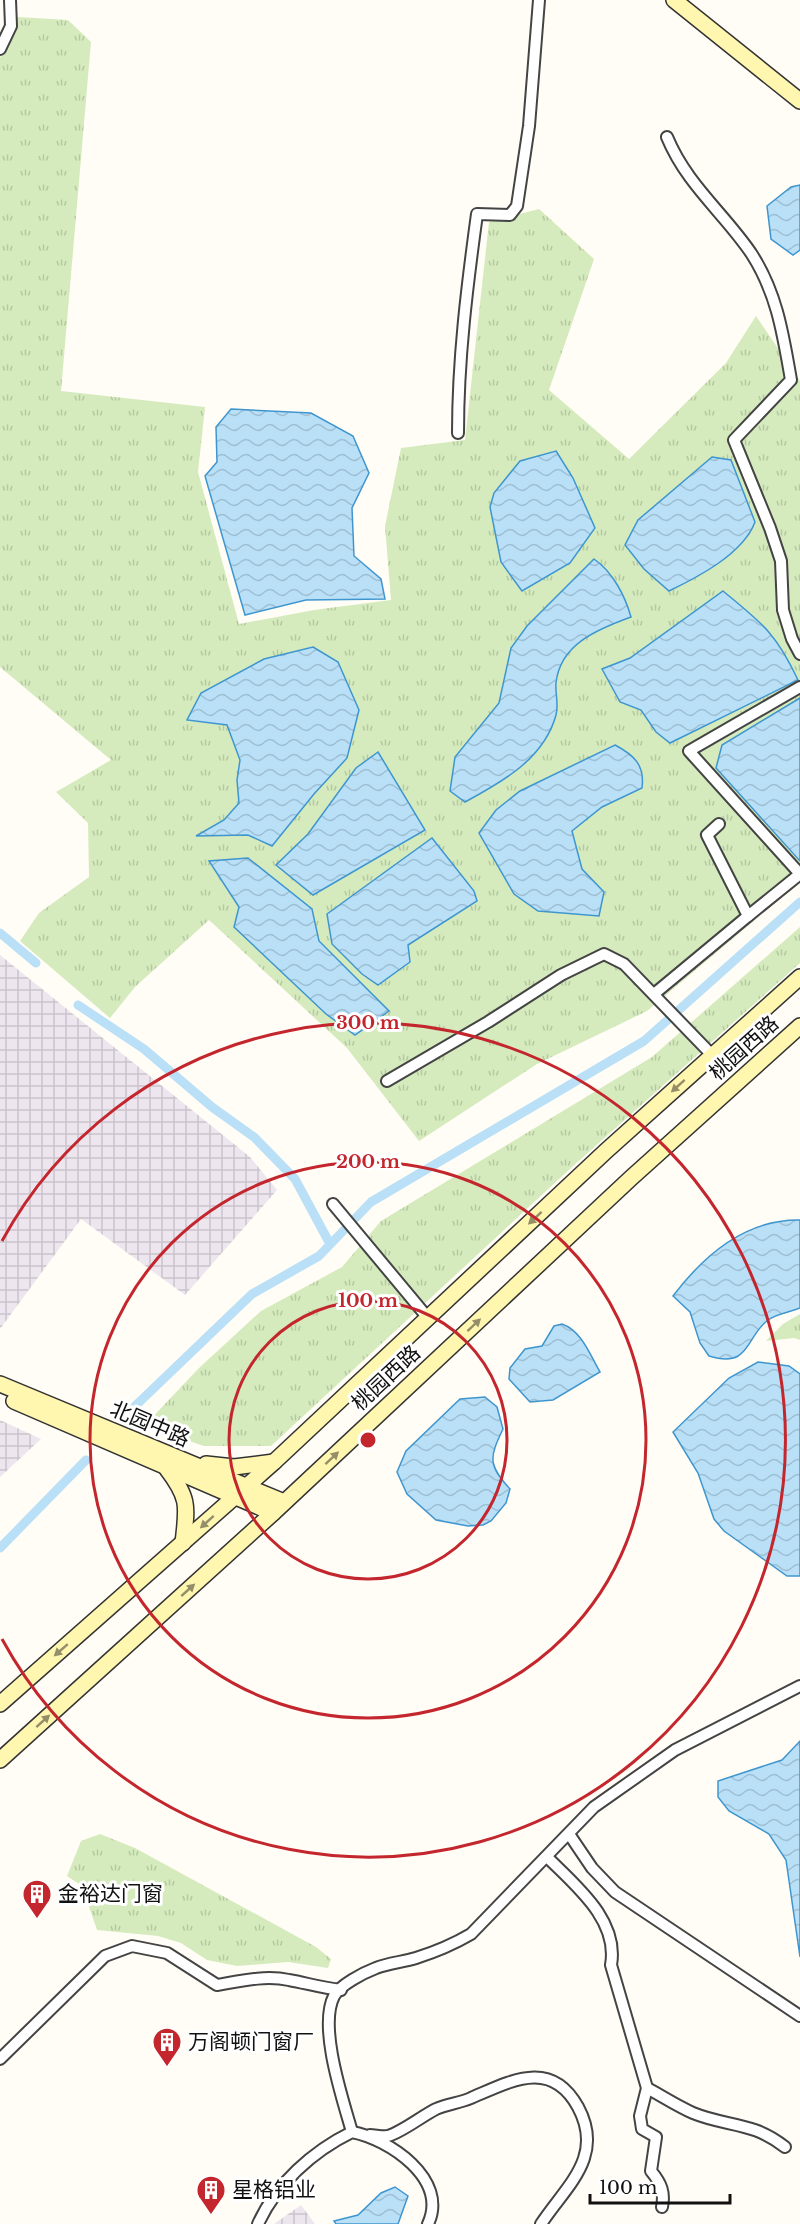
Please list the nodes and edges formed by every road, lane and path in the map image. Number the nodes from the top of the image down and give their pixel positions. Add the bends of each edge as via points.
1 (10, 0) edge
2 (539, 0) edge
3 (674, 0) edge
4 (0, 49) edge
5 (800, 101) edge
6 (667, 137) dead end
7 (458, 433) dead end
8 (800, 654) edge
9 (800, 687) edge
10 (719, 824) dead end
11 (800, 874) edge
12 (748, 916) junction
13 (800, 976) edge
14 (654, 994) junction
15 (800, 1026) edge
16 (712, 1055) junction
17 (387, 1081) dead end
18 (333, 1204) dead end
19 (428, 1318) junction
20 (0, 1384) edge
21 (0, 1395) edge
22 (274, 1462) junction
23 (189, 1463) junction
24 (166, 1466) junction
25 (241, 1492) junction
26 (278, 1508) junction
27 (183, 1543) junction
28 (800, 1686) edge
29 (0, 1704) edge
30 (0, 1760) edge
31 (569, 1834) junction
32 (547, 1857) junction
33 (341, 1990) junction
34 (800, 2016) edge
35 (0, 2059) edge
36 (647, 2088) junction
37 (352, 2132) junction
38 (370, 2135) junction
39 (785, 2147) dead end
40 (662, 2207) dead end
41 (258, 2224) edge
42 (428, 2224) edge
43 (541, 2224) edge

1 - 4 street via 11,26
2 - 7 street via 529,126 517,206 510,215 477,214 458,380
3 - 5 main road
6 - 8 street via 677,163 751,253 777,303 791,380 734,440 781,561 783,610
9 - 11 street via 689,751
10 - 12 street via 707,835
11 - 12 street
12 - 14 street
13 - 16 main road, 桃园西路
14 - 16 street
14 - 17 street via 624,964 604,954 561,975
26 -> 15 main road, 桃园西路
16 -> 19 main road, 桃园西路
18 - 19 street
19 - 22 main road, 桃园西路
20 - 23 main road, 北园中路
21 - 24 main road, 北园中路
22 - 23 main road via 234,1467
22 - 25 main road, 桃园西路
23 - 25 main road, 北园中路
24 - 25 main road, 北园中路
24 - 27 main road via 183,1489
25 - 26 main road, 北园中路
25 -> 27 main road, 桃园西路
30 -> 26 main road, 桃园西路
27 -> 29 main road, 桃园西路
28 - 31 street via 675,1750 594,1807
31 - 32 street
31 - 34 street via 592,1868 615,1892
32 - 33 street via 471,1934 416,1958 376,1968
32 - 36 street via 599,1911 614,1952 611,1965
33 - 35 street via 254,1978 217,1985 167,1953 132,1947 105,1956
33 - 37 street via 334,1995 330,2012 333,2065
36 - 39 street via 694,2114 770,2135
36 - 40 street via 640,2116 642,2129 656,2137 651,2171 660,2182
37 - 38 street
37 - 41 street via 313,2157 275,2192
38 - 42 street via 410,2161 426,2179 430,2196
38 - 43 street via 388,2136 440,2108 503,2083 530,2076 558,2082 582,2115 588,2142 582,2169

